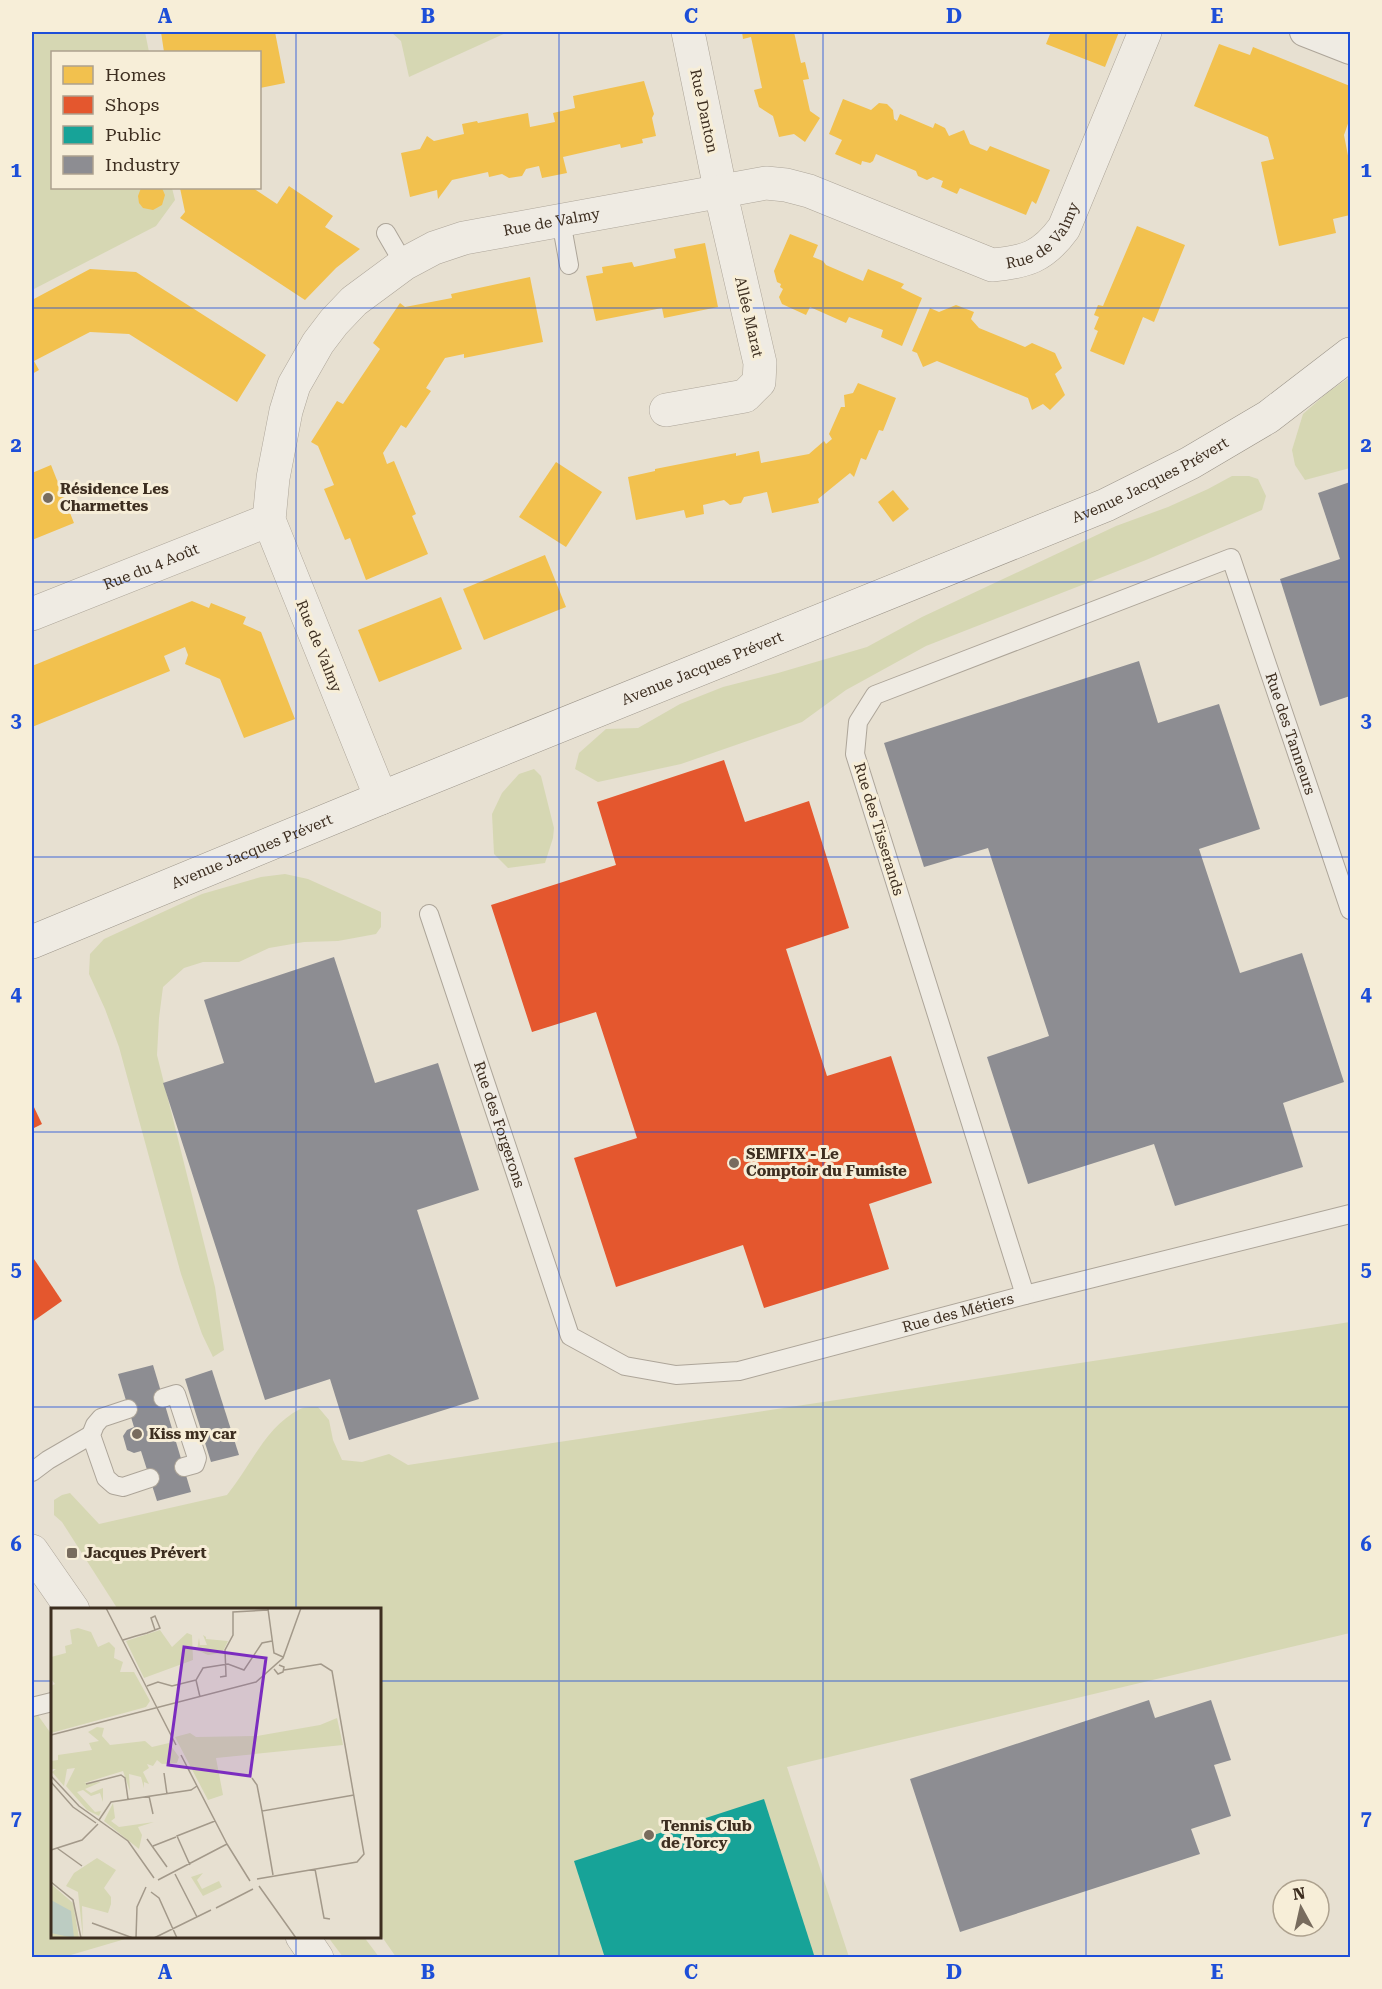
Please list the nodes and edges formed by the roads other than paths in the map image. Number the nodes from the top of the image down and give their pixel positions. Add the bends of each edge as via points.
1 (688, 32) edge
2 (1145, 32) edge
3 (1304, 32) edge
4 (1350, 50) edge
5 (721, 190) junction
6 (561, 221) junction
7 (386, 233) dead end
8 (404, 264) junction
9 (569, 264) dead end
10 (1350, 354) edge
11 (666, 410) dead end
12 (269, 520) junction
13 (1231, 558) joint
14 (32, 614) edge
15 (381, 798) junction
16 (1350, 910) edge
17 (429, 914) dead end
18 (32, 942) edge
19 (1350, 1214) edge
20 (1025, 1295) junction
21 (570, 1336) joint
22 (169, 1396) dead end
23 (128, 1409) dead end
24 (91, 1435) junction
25 (190, 1463) dead end
26 (32, 1472) edge
27 (150, 1478) dead end
28 (32, 1551) edge
29 (72, 1608) edge
30 (51, 1702) edge
31 (32, 1707) edge
32 (303, 1938) edge
33 (317, 1958) edge

1 - 5 street, Rue Danton
2 - 5 street, Rue de Valmy via 1064,228 1048,247 1029,259 992,265 786,184
3 - 4 street
5 - 6 street, Rue de Valmy
5 - 11 street, Allée Marat via 760,363 759,382 745,396
6 - 8 street, Rue de Valmy via 464,238
6 - 9 lane
7 - 8 lane
8 - 12 street, Rue de Valmy via 354,301 334,322 294,385 280,440
10 - 15 street, Avenue Jacques Prévert via 1268,417 1190,464 1107,505
12 - 14 street, Rue du 4 Août
12 - 15 street, Rue de Valmy
13 - 16 lane, Rue des Tanneurs
13 - 20 lane, Rue des Tisserands via 875,695 858,722 855,754
15 - 18 street, Avenue Jacques Prévert
17 - 21 lane, Rue des Forgerons
19 - 20 lane, Rue des Métiers
20 - 21 lane, Rue des Métiers via 739,1371 676,1375 625,1366
22 - 25 lane
23 - 24 lane via 101,1418
24 - 26 lane
24 - 27 lane via 106,1478 114,1485 123,1487
28 - 29 street
30 - 31 lane
32 - 33 street

